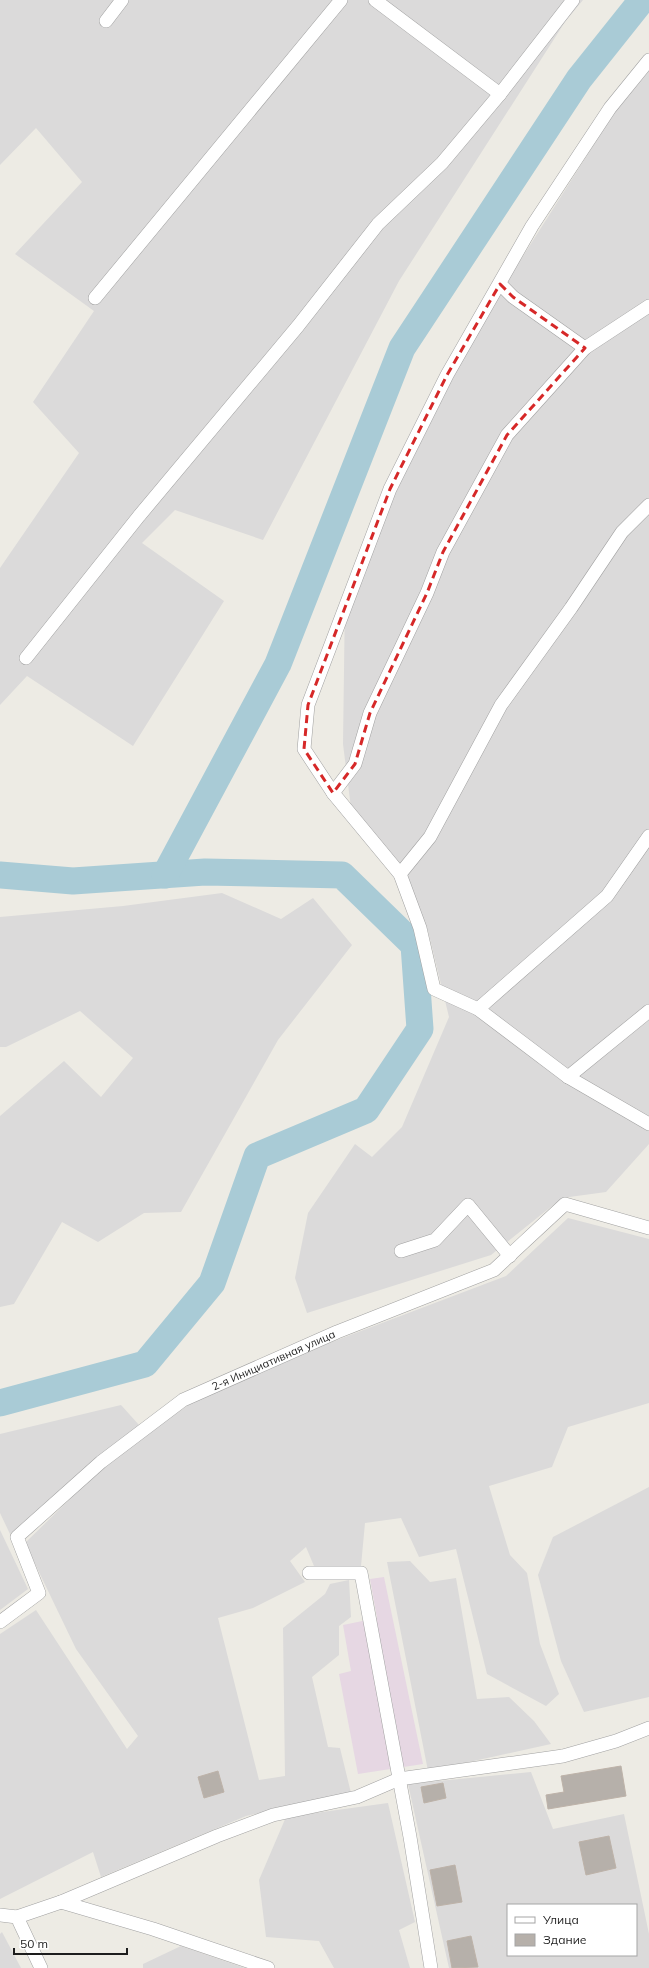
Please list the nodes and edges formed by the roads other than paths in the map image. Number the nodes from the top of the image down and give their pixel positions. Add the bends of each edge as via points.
1 (122, 0) edge
2 (341, 0) edge
3 (375, 0) edge
4 (573, 0) edge
5 (106, 20) dead end
6 (649, 60) edge
7 (500, 94) junction
8 (500, 284) junction
9 (95, 298) dead end
10 (649, 306) edge
11 (585, 348) junction
12 (649, 505) edge
13 (26, 658) dead end
14 (332, 793) junction
15 (649, 836) edge
16 (400, 874) junction
17 (478, 1009) junction
18 (649, 1010) edge
19 (568, 1077) junction
20 (649, 1124) edge
21 (649, 1228) edge
22 (401, 1252) dead end
23 (510, 1256) junction
24 (309, 1573) dead end
25 (0, 1622) edge
26 (649, 1728) edge
27 (399, 1779) junction
28 (61, 1902) junction
29 (0, 1915) edge
30 (17, 1917) junction
31 (41, 1968) edge
32 (268, 1968) edge
33 (431, 1968) edge

1 - 5 street
2 - 9 street
3 - 7 street
4 - 7 street
6 - 8 street via 610,108 532,226
7 - 13 street via 442,163 378,224 298,326 134,523
8 - 11 street via 513,297
8 - 14 street via 447,375 390,489 308,705 304,749
10 - 11 street
11 - 14 street via 507,435 443,552 427,592 370,712 355,764
12 - 16 street via 622,532 501,705 430,837
14 - 16 street
15 - 17 street via 607,896
16 - 17 street via 420,928 434,989
17 - 19 street
18 - 19 street
19 - 20 street
21 - 23 street, 2-я Инициативная улица via 565,1204
22 - 23 street via 435,1240 468,1205
23 - 25 street, 2-я Инициативная улица via 494,1270 337,1332 183,1400 101,1462 17,1537 39,1593
24 - 27 street via 360,1573
26 - 27 street via 616,1741 563,1756
27 - 28 street via 358,1798 273,1815
27 - 33 street
28 - 30 street
28 - 32 street via 153,1929
29 - 30 street
30 - 31 street

